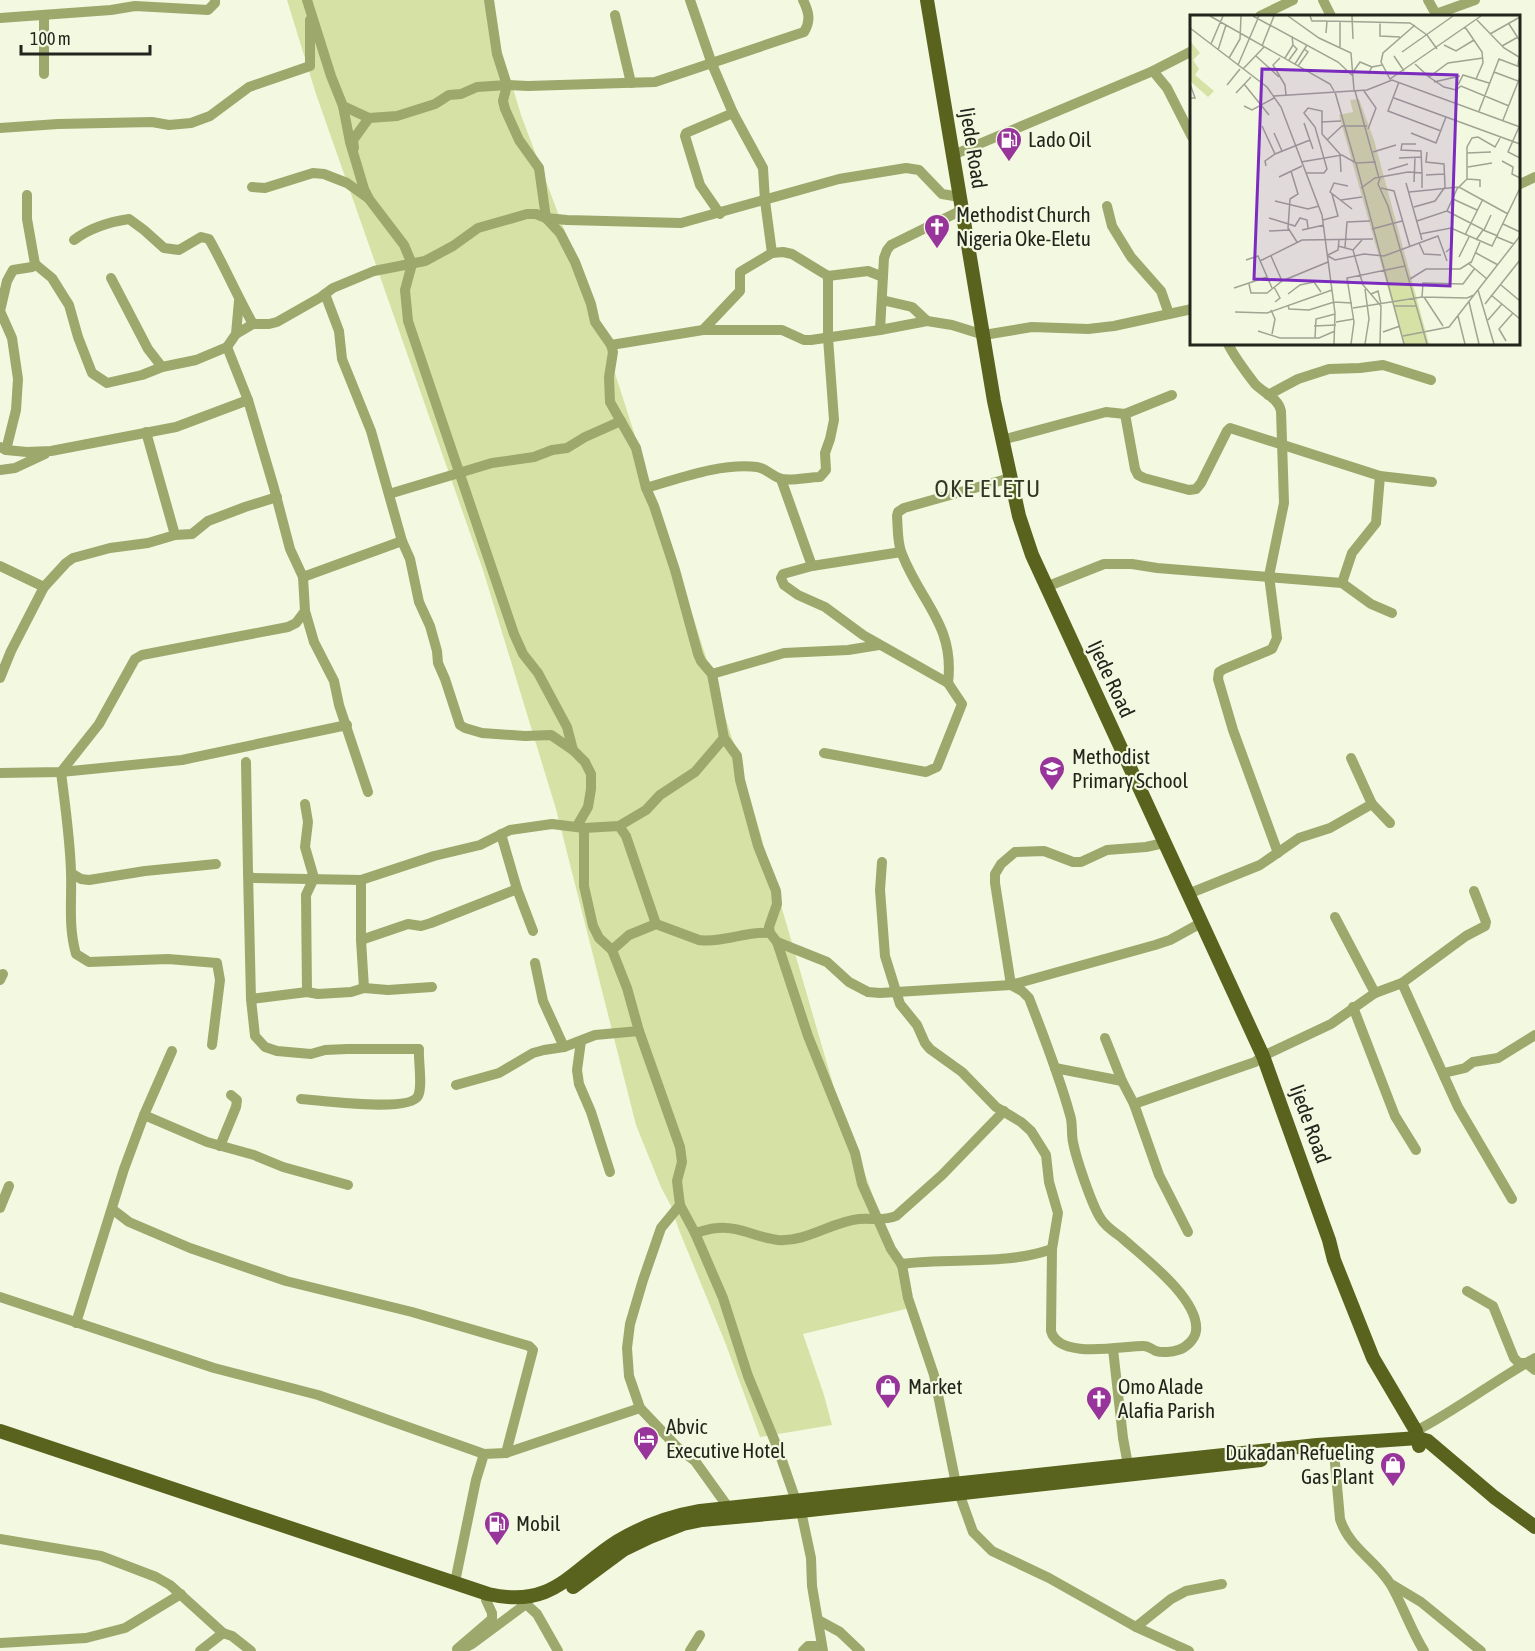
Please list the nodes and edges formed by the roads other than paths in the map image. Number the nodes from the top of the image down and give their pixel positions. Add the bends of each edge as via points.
1 (216, 0) edge
2 (489, 0) edge
3 (690, 0) edge
4 (803, 0) edge
5 (927, 0) edge
6 (1293, 0) edge
7 (1323, 0) edge
8 (1428, 0) edge
9 (1475, 0) edge
10 (308, 4) edge
11 (44, 15) junction
12 (615, 15) dead end
13 (1262, 15) edge
14 (1330, 15) edge
15 (1436, 15) edge
16 (0, 18) edge
17 (1190, 52) edge
18 (712, 64) junction
19 (310, 66) junction
20 (1153, 71) junction
21 (44, 74) dead end
22 (331, 76) junction
23 (631, 83) junction
24 (507, 85) junction
25 (343, 106) junction
26 (733, 113) junction
27 (369, 118) junction
28 (0, 128) edge
29 (1190, 135) edge
30 (354, 151) junction
31 (953, 155) junction
32 (1535, 177) edge
33 (1520, 184) edge
34 (252, 187) dead end
35 (27, 195) dead end
36 (369, 199) junction
37 (765, 201) junction
38 (961, 204) junction
39 (1107, 206) dead end
40 (720, 214) junction
41 (546, 218) junction
42 (567, 220) junction
43 (560, 233) junction
44 (74, 240) dead end
45 (772, 253) junction
46 (35, 264) junction
47 (412, 264) junction
48 (828, 276) junction
49 (883, 277) junction
50 (111, 279) dead end
51 (325, 294) junction
52 (882, 300) junction
53 (239, 301) junction
54 (1190, 309) edge
55 (1169, 314) junction
56 (927, 321) junction
57 (253, 324) junction
58 (703, 330) junction
59 (880, 330) junction
60 (236, 334) junction
61 (984, 335) junction
62 (828, 338) junction
63 (611, 345) junction
64 (1229, 345) edge
65 (227, 347) junction
66 (162, 367) junction
67 (1431, 380) dead end
68 (1172, 395) dead end
69 (1268, 395) junction
70 (248, 400) junction
71 (1125, 414) junction
72 (621, 421) junction
73 (146, 432) junction
74 (1002, 440) junction
75 (1282, 446) junction
76 (3, 448) edge
77 (51, 451) junction
78 (0, 470) edge
79 (459, 471) junction
80 (1380, 476) junction
81 (1010, 478) junction
82 (781, 479) junction
83 (1432, 482) dead end
84 (646, 488) junction
85 (388, 494) junction
86 (277, 497) junction
87 (175, 535) junction
88 (402, 541) junction
89 (901, 552) junction
90 (0, 566) edge
91 (812, 566) junction
92 (303, 576) junction
93 (1269, 576) junction
94 (1342, 583) junction
95 (44, 586) junction
96 (1046, 587) junction
97 (305, 610) junction
98 (1392, 613) dead end
99 (879, 645) junction
100 (712, 674) junction
101 (0, 678) edge
102 (948, 683) junction
103 (347, 725) junction
104 (724, 738) junction
105 (573, 750) junction
106 (824, 753) dead end
107 (1352, 758) dead end
108 (246, 762) dead end
109 (61, 771) junction
110 (0, 772) edge
111 (368, 792) dead end
112 (305, 804) dead end
113 (1372, 804) junction
114 (1390, 823) dead end
115 (619, 825) junction
116 (581, 827) junction
117 (501, 834) junction
118 (1164, 843) junction
119 (1278, 853) junction
120 (882, 862) dead end
121 (216, 864) dead end
122 (248, 872) junction
123 (71, 873) junction
124 (314, 878) junction
125 (361, 880) junction
126 (518, 889) junction
127 (1474, 891) dead end
128 (1188, 894) junction
129 (1335, 917) dead end
130 (1201, 923) junction
131 (656, 924) junction
132 (533, 931) dead end
133 (769, 934) junction
134 (361, 940) junction
135 (612, 950) junction
136 (535, 963) dead end
137 (1402, 983) junction
138 (1011, 985) junction
139 (432, 987) dead end
140 (364, 988) junction
141 (307, 992) junction
142 (895, 992) junction
143 (1375, 993) junction
144 (251, 999) junction
145 (1353, 1007) junction
146 (639, 1031) junction
147 (1535, 1035) edge
148 (1105, 1038) dead end
149 (581, 1041) junction
150 (212, 1045) dead end
151 (564, 1047) junction
152 (172, 1051) dead end
153 (1263, 1056) junction
154 (1055, 1068) junction
155 (1444, 1073) junction
156 (1122, 1082) junction
157 (456, 1085) dead end
158 (231, 1095) dead end
159 (301, 1099) dead end
160 (1134, 1104) junction
161 (1004, 1111) junction
162 (144, 1115) junction
163 (220, 1146) junction
164 (1416, 1150) dead end
165 (610, 1172) dead end
166 (348, 1185) dead end
167 (9, 1186) dead end
168 (1512, 1199) dead end
169 (680, 1205) junction
170 (0, 1208) edge
171 (112, 1209) junction
172 (877, 1219) junction
173 (1188, 1232) dead end
174 (695, 1233) junction
175 (1052, 1249) junction
176 (901, 1263) junction
177 (1467, 1291) dead end
178 (0, 1297) edge
179 (76, 1323) junction
180 (1113, 1349) junction
181 (1532, 1364) edge
182 (640, 1408) junction
183 (0, 1431) edge
184 (1418, 1438) junction
185 (0, 1439) edge
186 (1334, 1452) junction
187 (506, 1453) junction
188 (484, 1454) junction
189 (1128, 1465) junction
190 (957, 1488) junction
191 (179, 1494) junction
192 (798, 1506) junction
193 (728, 1507) junction
194 (1535, 1527) edge
195 (1535, 1538) edge
196 (0, 1539) edge
197 (455, 1582) junction
198 (1222, 1584) dead end
199 (1390, 1584) junction
200 (181, 1594) junction
201 (486, 1600) junction
202 (526, 1604) junction
203 (818, 1620) junction
204 (1136, 1627) junction
205 (223, 1633) junction
206 (700, 1635) dead end
207 (0, 1643) edge
208 (822, 1648) edge
209 (200, 1651) edge
210 (251, 1651) edge
211 (457, 1651) edge
212 (558, 1651) edge
213 (690, 1651) edge
214 (803, 1651) edge
215 (860, 1651) edge
216 (1189, 1651) edge
217 (1424, 1651) edge
218 (1481, 1651) edge

1 - 11 street via 208,10 135,6
2 - 24 street via 497,54
3 - 18 street
4 - 18 street via 809,17 804,32
5 - 31 main road, Ijede Road
6 - 13 street
7 - 14 street
8 - 15 street
9 - 15 street
10 - 19 street
10 - 22 street
11 - 16 street
11 - 21 street
12 - 23 street
17 - 20 street
18 - 23 street via 664,80
18 - 26 street
19 - 22 street
19 - 28 street via 249,87 210,116 191,123
20 - 29 street via 1167,88
20 - 31 street
22 - 25 street
23 - 24 street
24 - 27 street via 477,87 397,116
24 - 41 street via 503,101 519,140 539,168
25 - 27 street
25 - 30 street
26 - 37 street via 763,168
26 - 40 street via 685,136 700,185
27 - 30 street via 354,140
30 - 36 street
31 - 38 main road, Ijede Road
32 - 33 street
34 - 36 street via 265,188 313,173 324,174
35 - 46 street
36 - 47 street via 404,245
37 - 38 street via 839,179 914,168 942,194
37 - 40 street
37 - 45 street
38 - 49 street via 891,245 884,258
38 - 61 main road, Ijede Road
39 - 55 street via 1112,226 1131,257 1161,291
40 - 42 street via 681,224
41 - 42 street
41 - 43 street
41 - 47 street via 527,214 485,225 435,256
42 - 43 street
43 - 63 street via 579,270 595,322
44 - 53 street via 107,222 129,219 164,248 179,250 201,237 209,239
45 - 48 street via 792,254
45 - 58 street via 740,272 740,291
46 - 66 street via 52,278 69,305 92,373 98,378 107,383
46 - 76 street via 13,270 2,296 0,311 12,338 18,393
47 - 51 street via 374,271
47 - 79 street via 405,290 408,321
48 - 49 street via 867,271
48 - 62 street
49 - 52 street
50 - 66 street via 148,349
51 - 57 street via 277,322
51 - 85 street via 339,331 342,359 371,431
52 - 56 street via 912,307
52 - 59 street
53 - 57 street
53 - 60 street
54 - 55 street
55 - 61 street via 1102,328 1032,327
56 - 59 street
56 - 61 street
57 - 60 street
58 - 62 street via 783,330 804,340
58 - 63 street
59 - 62 street
60 - 65 street
61 - 74 main road, Ijede Road
62 - 82 street via 834,420 825,453 826,470 820,477
63 - 72 street via 610,402
64 - 69 street via 1244,370
65 - 66 street via 196,360
65 - 70 street
67 - 69 street via 1383,365 1329,369
68 - 71 street
69 - 75 street via 1279,404
70 - 73 street via 176,427
70 - 86 street
71 - 74 street via 1106,412
71 - 75 street via 1138,475 1189,490 1201,483 1230,428
72 - 79 street via 567,448
72 - 84 street via 636,448
73 - 77 street
73 - 87 street
74 - 81 main road, Ijede Road
75 - 80 street
75 - 93 street via 1283,513
76 - 77 street
77 - 78 street via 15,468
79 - 85 street
79 - 105 street via 514,634 567,727
80 - 83 street
80 - 94 street via 1376,523 1352,553
81 - 89 street via 904,508 897,516
81 - 96 main road, Ijede Road
82 - 84 street via 756,467 724,468
82 - 91 street
84 - 100 street via 675,570 698,654
85 - 88 street
86 - 87 street via 207,521 192,534
86 - 92 street via 290,549
87 - 95 street via 73,558
88 - 92 street
88 - 105 street via 460,725 482,733 551,735
89 - 91 street
89 - 102 street via 944,631 951,665
90 - 95 street
91 - 99 street via 783,574 783,585 825,607
92 - 97 street
93 - 94 street
93 - 96 street via 1116,563 1091,568
93 - 119 street via 1275,644 1272,649 1218,672 1218,678
94 - 98 street via 1371,604
95 - 101 street
96 - 118 main road, Ijede Road
97 - 103 street
97 - 109 street via 288,627 135,659 99,724
99 - 100 street via 784,653
99 - 102 street
100 - 104 street
102 - 106 street via 962,704 932,771
103 - 109 street via 182,760
103 - 111 street
104 - 115 street via 695,772
104 - 133 street via 737,756 758,846 776,891
105 - 116 street via 591,774 588,807
107 - 113 street
108 - 122 street
109 - 110 street
109 - 123 street
112 - 124 street via 305,847
113 - 114 street
113 - 119 street via 1330,828 1299,838
115 - 116 street
115 - 131 street
116 - 117 street via 552,824
116 - 135 street via 584,886 590,915 599,938
117 - 125 street via 480,845
117 - 126 street
118 - 128 main road, Ijede Road
118 - 138 street via 1107,850 1081,862 1044,851 1015,852 1001,864 995,883
119 - 128 street via 1260,865
120 - 142 street via 885,956
121 - 123 street via 89,880
122 - 124 street via 250,878 258,879
122 - 144 street
123 - 150 street via 70,926 76,954 81,959 218,963 220,980
124 - 125 street
124 - 141 street via 306,895
125 - 134 street
126 - 132 street
126 - 134 street via 431,923 408,924
127 - 137 street via 1485,926
128 - 130 main road, Ijede Road
129 - 143 street
130 - 138 street via 1155,945
130 - 153 main road, Ijede Road
131 - 133 street via 706,941
131 - 135 street via 629,935
133 - 142 street via 827,962 867,992
133 - 172 street
134 - 140 street
135 - 146 street
136 - 151 street via 543,1001
137 - 143 street
137 - 155 street
138 - 142 street
138 - 154 street via 1029,998
139 - 140 street
140 - 141 street via 351,992
141 - 144 street
142 - 161 street via 930,1049
143 - 145 street
144 - 159 street via 255,1036 265,1047 278,1052 419,1048 419,1089 414,1099 380,1106
145 - 153 street via 1322,1029
145 - 164 street via 1395,1116
146 - 149 street via 595,1035
146 - 169 street via 680,1147 682,1162 676,1181
147 - 155 street via 1498,1058
148 - 156 street
149 - 151 street
149 - 165 street via 579,1084
151 - 157 street via 533,1053 499,1073
152 - 162 street
153 - 160 street
153 - 184 main road, Ijede Road via 1334,1260 1373,1358
154 - 156 street
154 - 180 street via 1071,1118 1073,1143 1101,1221 1152,1264 1180,1294 1195,1321 1194,1337 1182,1349
155 - 168 street via 1463,1116
156 - 160 street
158 - 163 street via 237,1100 236,1107
160 - 173 street via 1159,1175
161 - 172 street via 896,1216
161 - 175 street via 1031,1131 1046,1155 1058,1213
162 - 163 street
162 - 171 street
163 - 166 street
167 - 170 street
169 - 174 street
169 - 182 street via 661,1228 630,1324 629,1376
171 - 179 street
171 - 187 street via 129,1222 190,1248 286,1281 412,1311 529,1346 532,1357
172 - 174 street via 851,1221 789,1240 718,1228
172 - 176 street
174 - 192 street via 723,1298
175 - 176 street via 1019,1258
175 - 180 street via 1053,1337 1063,1345 1077,1348
176 - 190 street via 908,1298 934,1375
177 - 181 street via 1493,1306 1514,1358 1519,1363
178 - 179 street
179 - 188 street via 214,1368 318,1395
180 - 189 street
181 - 184 street via 1498,1379
182 - 187 street
182 - 193 street via 676,1448 695,1461
183 - 191 main road
184 - 186 main road
184 - 189 main road
184 - 194 main road, Ijede Road via 1428,1441
184 - 195 main road, Ijede Road via 1490,1506
185 - 191 main road
186 - 190 main road
186 - 199 street via 1344,1530
187 - 188 street
188 - 197 street
189 - 190 main road
190 - 192 main road
190 - 204 street via 973,1532 992,1551
191 - 197 main road
191 - 201 main road
192 - 193 main road
192 - 202 main road via 683,1524 623,1550 565,1593
192 - 203 street via 811,1558
193 - 197 main road via 680,1515 646,1527 618,1541 561,1585 543,1593 526,1597 496,1595
196 - 200 street via 101,1556 156,1576
198 - 204 street via 1186,1591
199 - 217 street
199 - 218 street via 1421,1602
200 - 205 street
200 - 207 street via 125,1628 86,1638
201 - 202 main road
201 - 211 street via 492,1619
202 - 211 street
202 - 212 street via 537,1614
203 - 208 street
203 - 215 street via 840,1632
204 - 216 street
205 - 209 street
205 - 210 street
206 - 213 street
208 - 214 street via 808,1646

